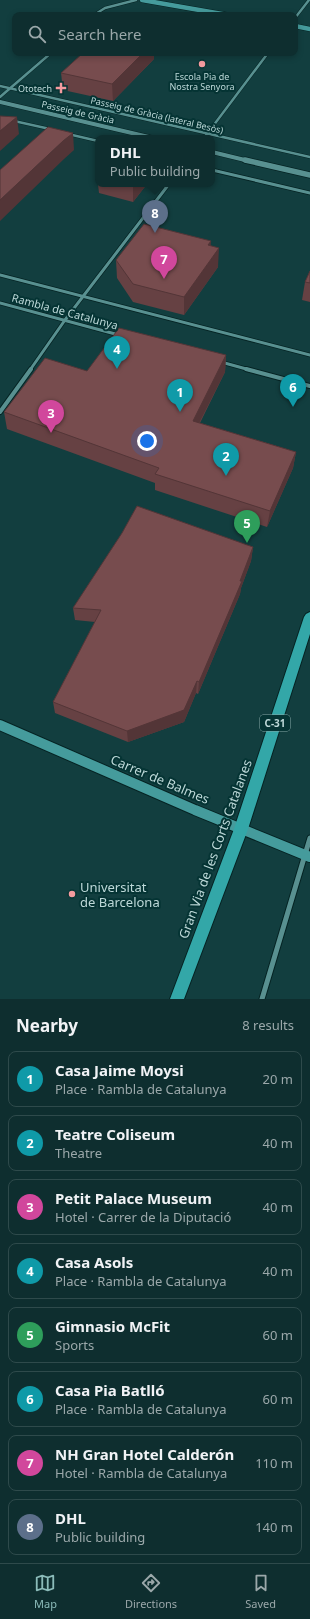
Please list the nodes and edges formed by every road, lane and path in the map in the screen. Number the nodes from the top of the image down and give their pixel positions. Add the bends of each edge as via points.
1 (136, 0) edge
2 (142, 0) edge
3 (309, 0) edge
4 (98, 12) edge
5 (211, 12) edge
6 (298, 14) edge
7 (298, 27) edge
8 (310, 29) edge
9 (47, 56) edge
10 (266, 56) edge
11 (0, 86) edge
12 (10, 88) junction
13 (0, 97) edge
14 (0, 102) edge
15 (13, 120) edge
16 (52, 130) edge
17 (207, 133) junction
18 (67, 134) edge
19 (140, 135) edge
20 (95, 140) edge
21 (215, 153) edge
22 (310, 157) edge
23 (215, 171) edge
24 (310, 175) edge
25 (167, 187) edge
26 (310, 194) edge
27 (0, 275) edge
28 (83, 297) junction
29 (0, 302) edge
30 (65, 320) junction
31 (120, 335) edge
32 (310, 355) edge
33 (218, 361) edge
34 (310, 386) edge
35 (0, 412) edge
36 (310, 617) edge
37 (0, 725) edge
38 (241, 829) junction
39 (310, 838) edge
40 (308, 856) edge
41 (177, 999) edge
42 (262, 999) edge

1 - 4 street via 103,8
2 - 5 main road
3 - 6 street
7 - 8 main road
9 - 12 street
10 - 17 street
11 - 12 street, Passeig de Gràcia (lateral Besòs)
12 - 13 street
12 - 17 street, Passeig de Gràcia (lateral Besòs)
14 - 19 street, Passeig de Gràcia
15 - 16 street
17 - 22 street, Passeig de Gràcia (lateral Besòs)
18 - 20 street
21 - 24 street
23 - 26 street
25 - 28 street
27 - 28 street, Rambla de Catalunya
28 - 30 street
28 - 32 street, Rambla de Catalunya
29 - 30 street, Rambla de Catalunya
30 - 31 street, Rambla de Catalunya
30 - 35 street
33 - 34 street
36 - 38 main road, Gran Via de les Corts Catalanes / C-31
37 - 38 main road, Carrer de Balmes
38 - 40 main road, Carrer de Balmes
38 - 41 main road, Gran Via de les Corts Catalanes / C-31
39 - 40 street
40 - 42 street

